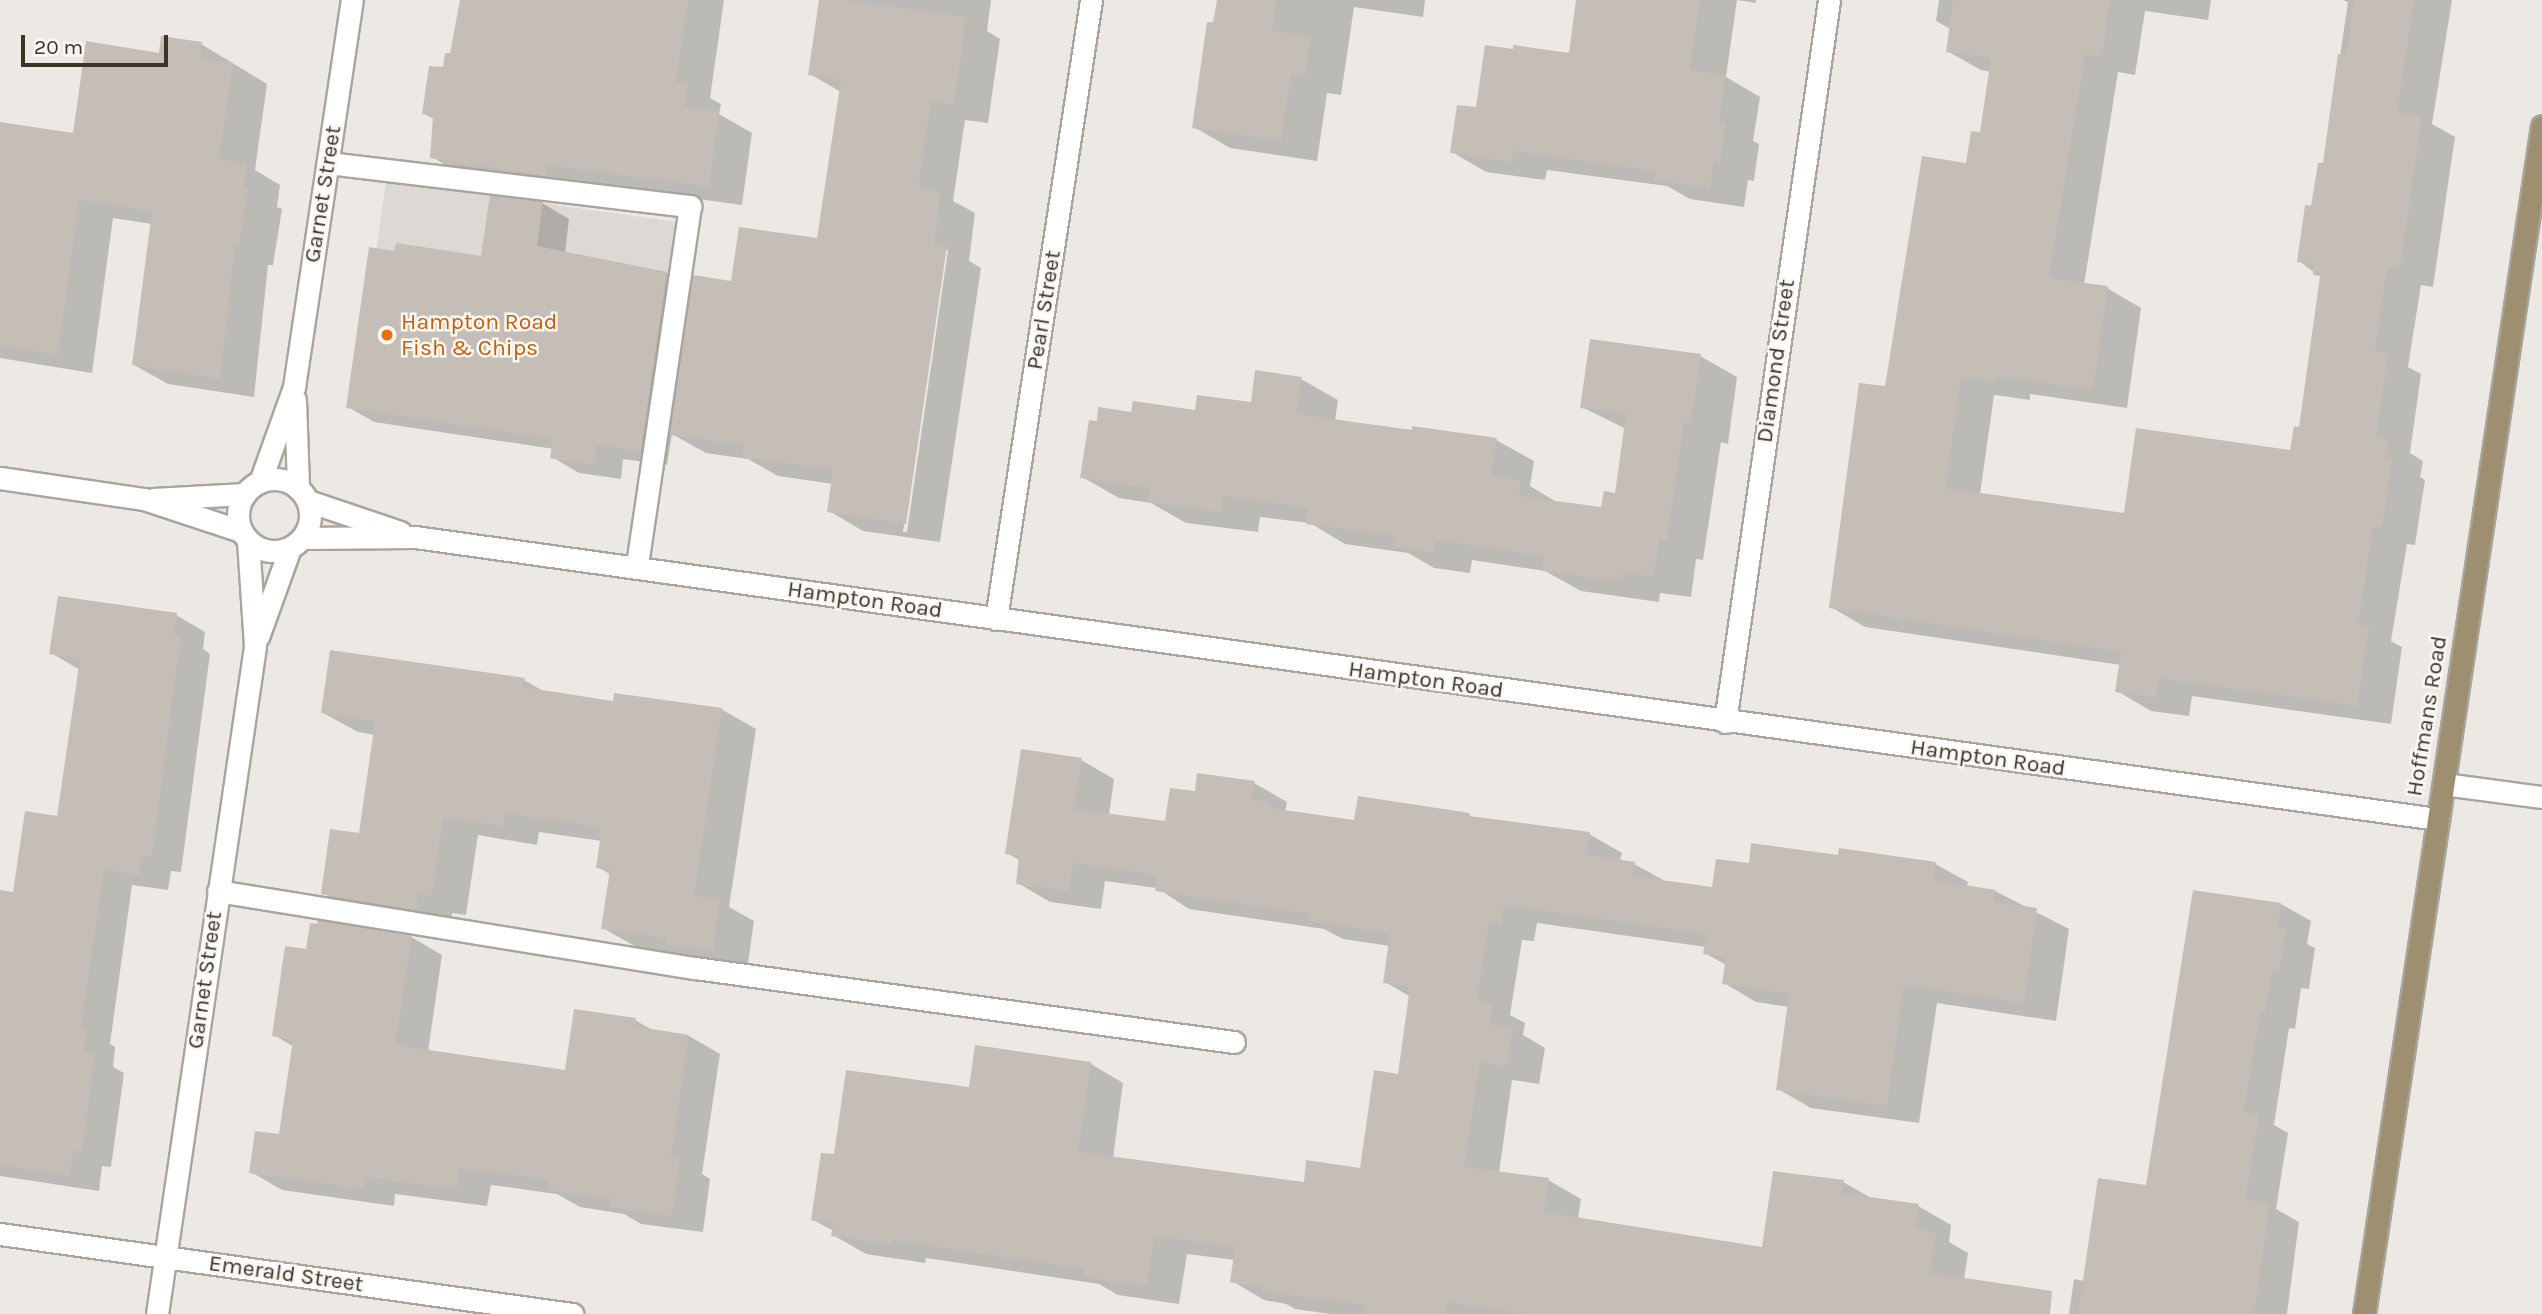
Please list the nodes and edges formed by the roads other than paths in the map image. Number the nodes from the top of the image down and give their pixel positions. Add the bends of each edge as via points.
1 (352, 0) edge
2 (1091, 0) edge
3 (1829, 0) edge
4 (2542, 126) edge
5 (328, 163) junction
6 (294, 387) junction
7 (0, 478) edge
8 (253, 488) junction
9 (303, 494) junction
10 (144, 499) junction
11 (245, 536) junction
12 (415, 537) junction
13 (296, 543) junction
14 (637, 567) junction
15 (996, 619) junction
16 (255, 646) junction
17 (1725, 722) junction
18 (2444, 784) junction
19 (2542, 797) edge
20 (2438, 820) junction
21 (218, 891) junction
22 (1234, 1042) dead end
23 (0, 1234) edge
24 (166, 1257) junction
25 (157, 1314) edge
26 (572, 1314) edge
27 (2364, 1314) edge

1 - 5 street, Garnet Street
2 - 15 street, Pearl Street
3 - 17 street, Diamond Street
4 - 18 main road, Hoffmans Road
5 - 6 street, Garnet Street
5 - 14 street via 690,206
6 - 8 street, Garnet Street
6 - 9 street, Garnet Street
7 - 10 street
8 - 9 street via 275,479
8 - 10 street
8 - 11 street via 238,515
9 - 12 street, Hampton Road
9 - 13 street via 311,515
10 - 11 street
11 - 13 street via 268,551
11 - 16 street, Garnet Street
12 - 13 street, Hampton Road
12 - 14 street, Hampton Road
13 - 16 street, Garnet Street
14 - 15 street, Hampton Road
15 - 17 street, Hampton Road
16 - 21 street, Garnet Street
17 - 20 street, Hampton Road
18 - 19 street
18 - 20 main road, Hoffmans Road
20 - 27 main road, Hoffmans Road
21 - 22 street via 695,968
21 - 24 street, Garnet Street
23 - 24 street, Emerald Street
24 - 25 street, Garnet Street
24 - 26 street, Emerald Street

